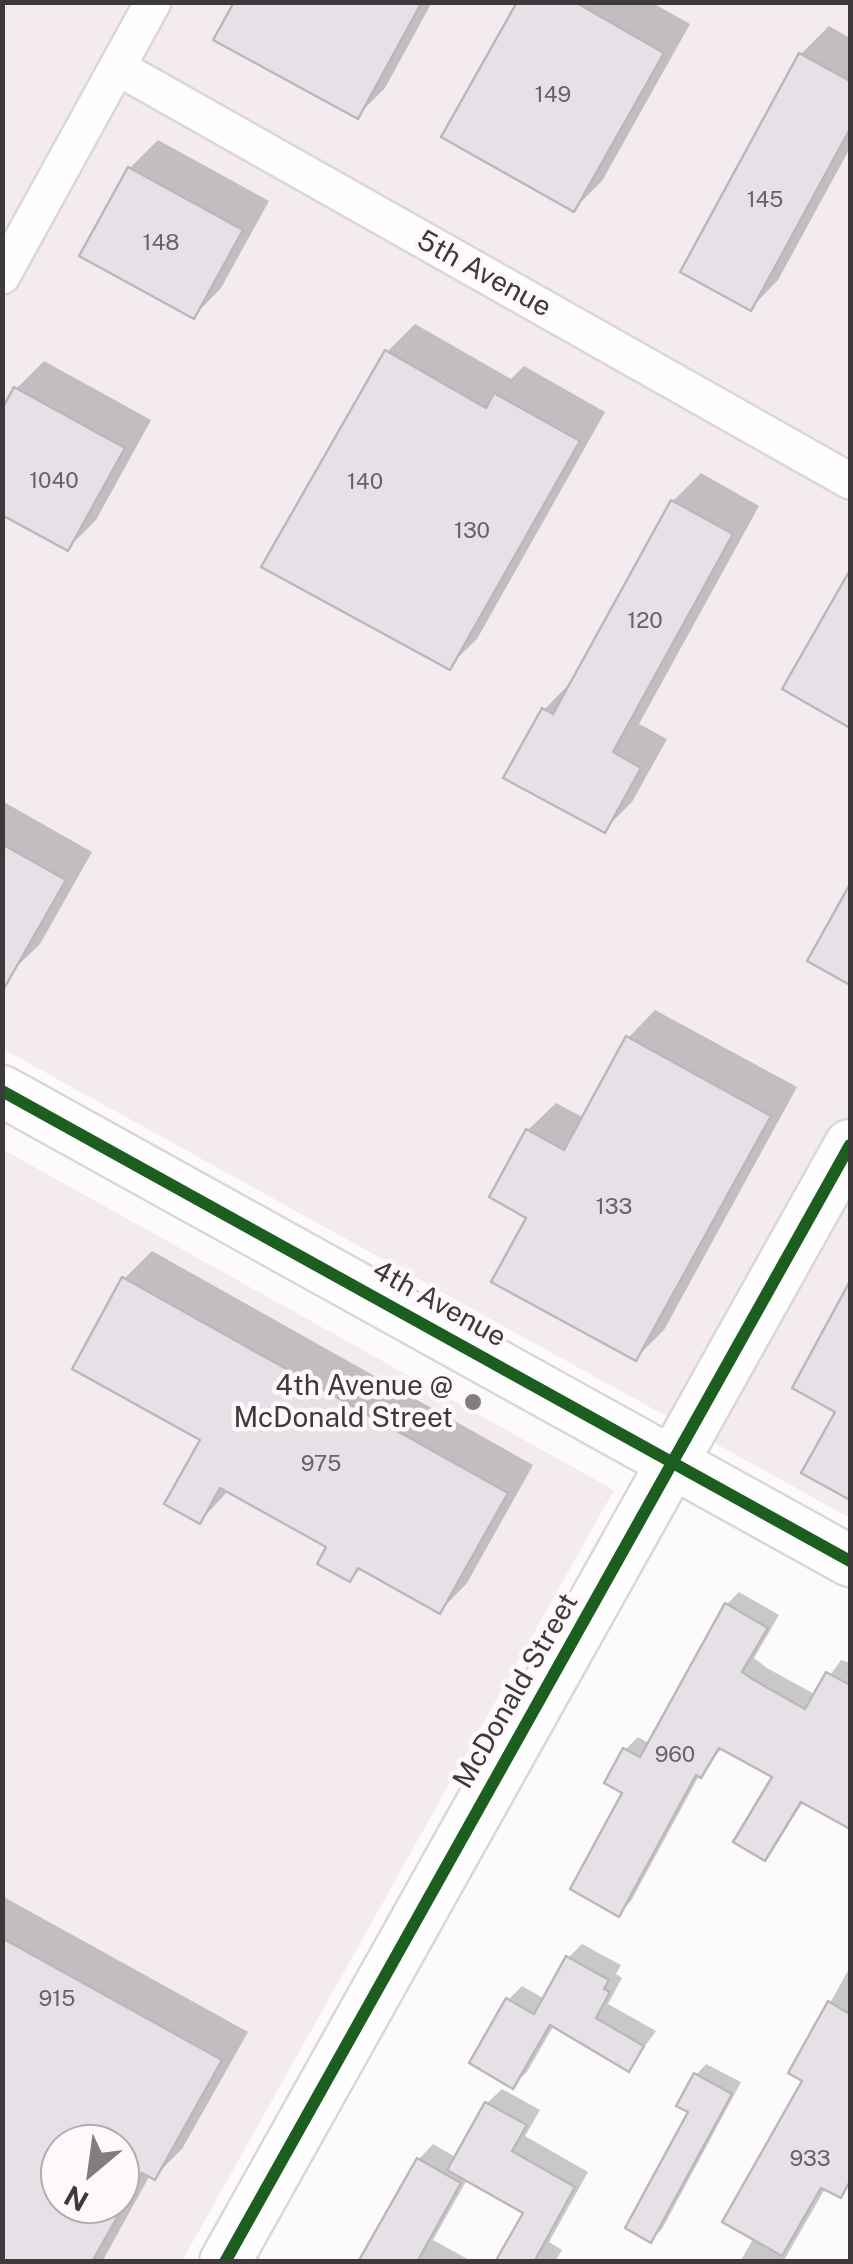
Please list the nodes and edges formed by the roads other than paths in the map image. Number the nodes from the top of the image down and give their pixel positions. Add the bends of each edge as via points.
1 (153, 2) edge
2 (116, 68) junction
3 (2, 276) edge
4 (850, 481) edge
5 (2, 1092) edge
6 (850, 1145) edge
7 (675, 1464) junction
8 (850, 1561) edge
9 (225, 2262) edge

1 - 2 street
2 - 3 street
2 - 4 street, 5th Avenue
5 - 7 street, 4th Avenue
6 - 7 street, McDonald Street
7 - 8 street, 4th Avenue
7 - 9 street, McDonald Street

